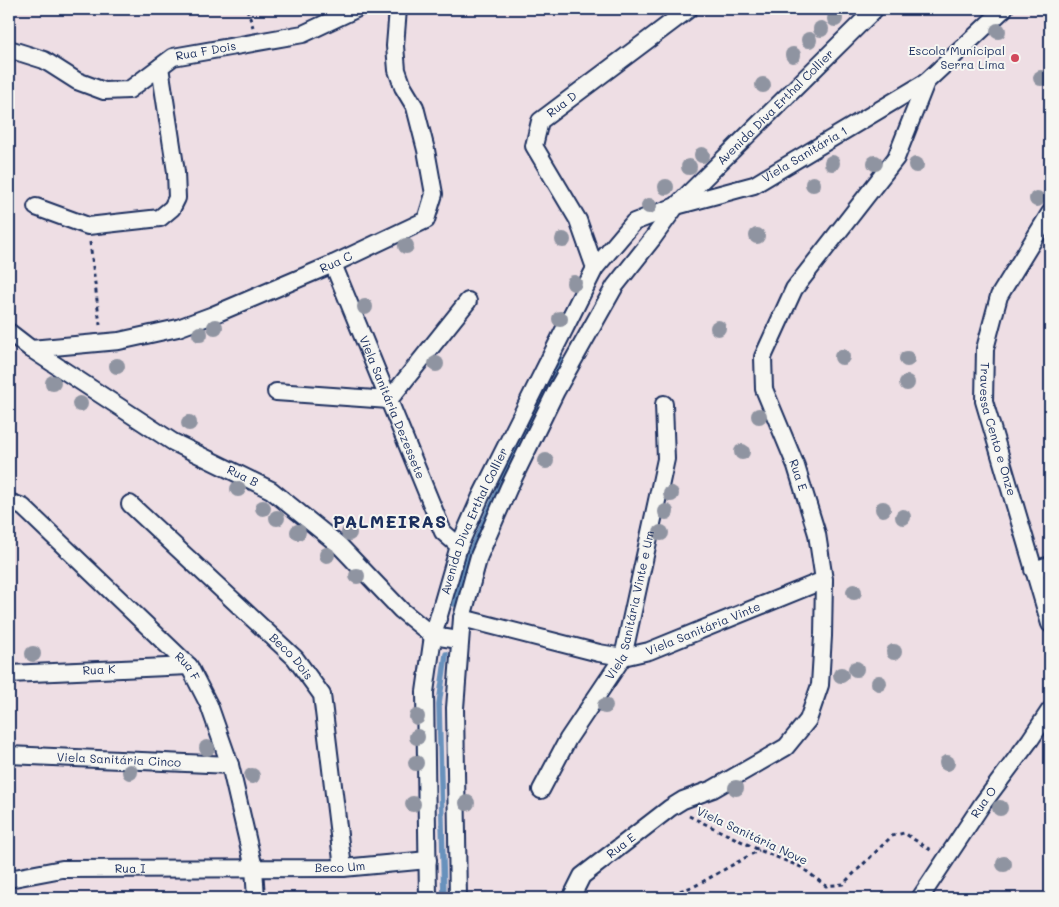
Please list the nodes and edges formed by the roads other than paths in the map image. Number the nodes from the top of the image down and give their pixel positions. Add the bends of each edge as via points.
1 (356, 9) edge
2 (398, 9) edge
3 (690, 9) edge
4 (875, 9) edge
5 (1004, 9) edge
6 (9, 49) edge
7 (160, 67) junction
8 (926, 82) junction
9 (676, 206) junction
10 (36, 207) dead end
11 (1050, 213) edge
12 (333, 264) junction
13 (595, 268) junction
14 (468, 301) dead end
15 (9, 332) edge
16 (31, 349) junction
17 (276, 392) dead end
18 (389, 400) junction
19 (664, 404) dead end
20 (9, 502) edge
21 (130, 504) dead end
22 (459, 546) junction
23 (1050, 566) edge
24 (1033, 570) junction
25 (824, 580) junction
26 (462, 618) junction
27 (1050, 624) edge
28 (434, 636) junction
29 (460, 640) junction
30 (623, 657) junction
31 (188, 666) junction
32 (9, 674) edge
33 (1050, 710) edge
34 (9, 756) edge
35 (230, 765) junction
36 (541, 790) dead end
37 (428, 860) junction
38 (254, 868) junction
39 (343, 868) junction
40 (9, 879) edge
41 (256, 898) edge
42 (428, 898) edge
43 (458, 898) edge
44 (571, 898) edge
45 (920, 898) edge

1 - 7 street, Rua F Dois via 303,34 173,57
2 - 12 street, Rua C via 397,70 415,108 434,194 426,220
3 - 13 street, Rua D via 540,121 534,146 578,220
4 - 9 street, Avenida Diva Erthal Collier
5 - 8 street, Rua E
6 - 7 street, Rua F Dois via 44,60 77,81 104,92 129,90
7 - 10 street via 176,172 177,198 172,208 160,218 88,226
8 - 9 street, Viela Sanitária 1 via 754,185
8 - 25 street, Rua E via 896,158 794,289 763,357 764,389 796,466 815,525
9 - 13 street, Avenida Diva Erthal Collier via 634,222
9 - 26 street, Avenida Diva Erthal Collier via 615,286 556,391 479,556
11 - 24 street, Travessa Cento e Onze via 999,296 985,350 984,401
12 - 16 street, Rua C via 178,328 102,343
12 - 18 street, Viela Sanitária Dezessete
13 - 22 street, Avenida Diva Erthal Collier
14 - 18 street
15 - 16 street, Rua B
16 - 28 street, Rua B via 173,442 271,490 339,546 402,610
17 - 18 street
18 - 22 street, Viela Sanitária Dezessete via 443,532
19 - 30 street, Viela Sanitária Vinte e Um via 666,459
20 - 31 street, Rua F via 23,507
21 - 39 street, Beco Dois via 295,658 322,695
22 - 28 street, Avenida Diva Erthal Collier
23 - 24 street
24 - 27 street, Travessa Cento e Onze
25 - 30 street, Viela Sanitária Vinte via 649,651
25 - 44 street, Rua E via 820,685 808,720 786,747 713,789 670,808 582,876
26 - 29 street, Avenida Diva Erthal Collier
26 - 30 street, Viela Sanitária Vinte
28 - 29 street
28 - 37 street, Avenida Diva Erthal Collier via 425,692
29 - 43 street, Avenida Diva Erthal Collier via 455,708
30 - 36 street, Viela Sanitária Vinte e Um via 568,739
31 - 32 street, Rua K
31 - 35 street, Rua F via 209,705
33 - 45 street, Rua O
34 - 35 street, Viela Sanitária Cinco
35 - 38 street, Rua F
37 - 39 street, Beco Um
37 - 42 street, Avenida Diva Erthal Collier
38 - 39 street, Beco Um
38 - 40 street, Rua I via 62,869
38 - 41 street, Rua F

